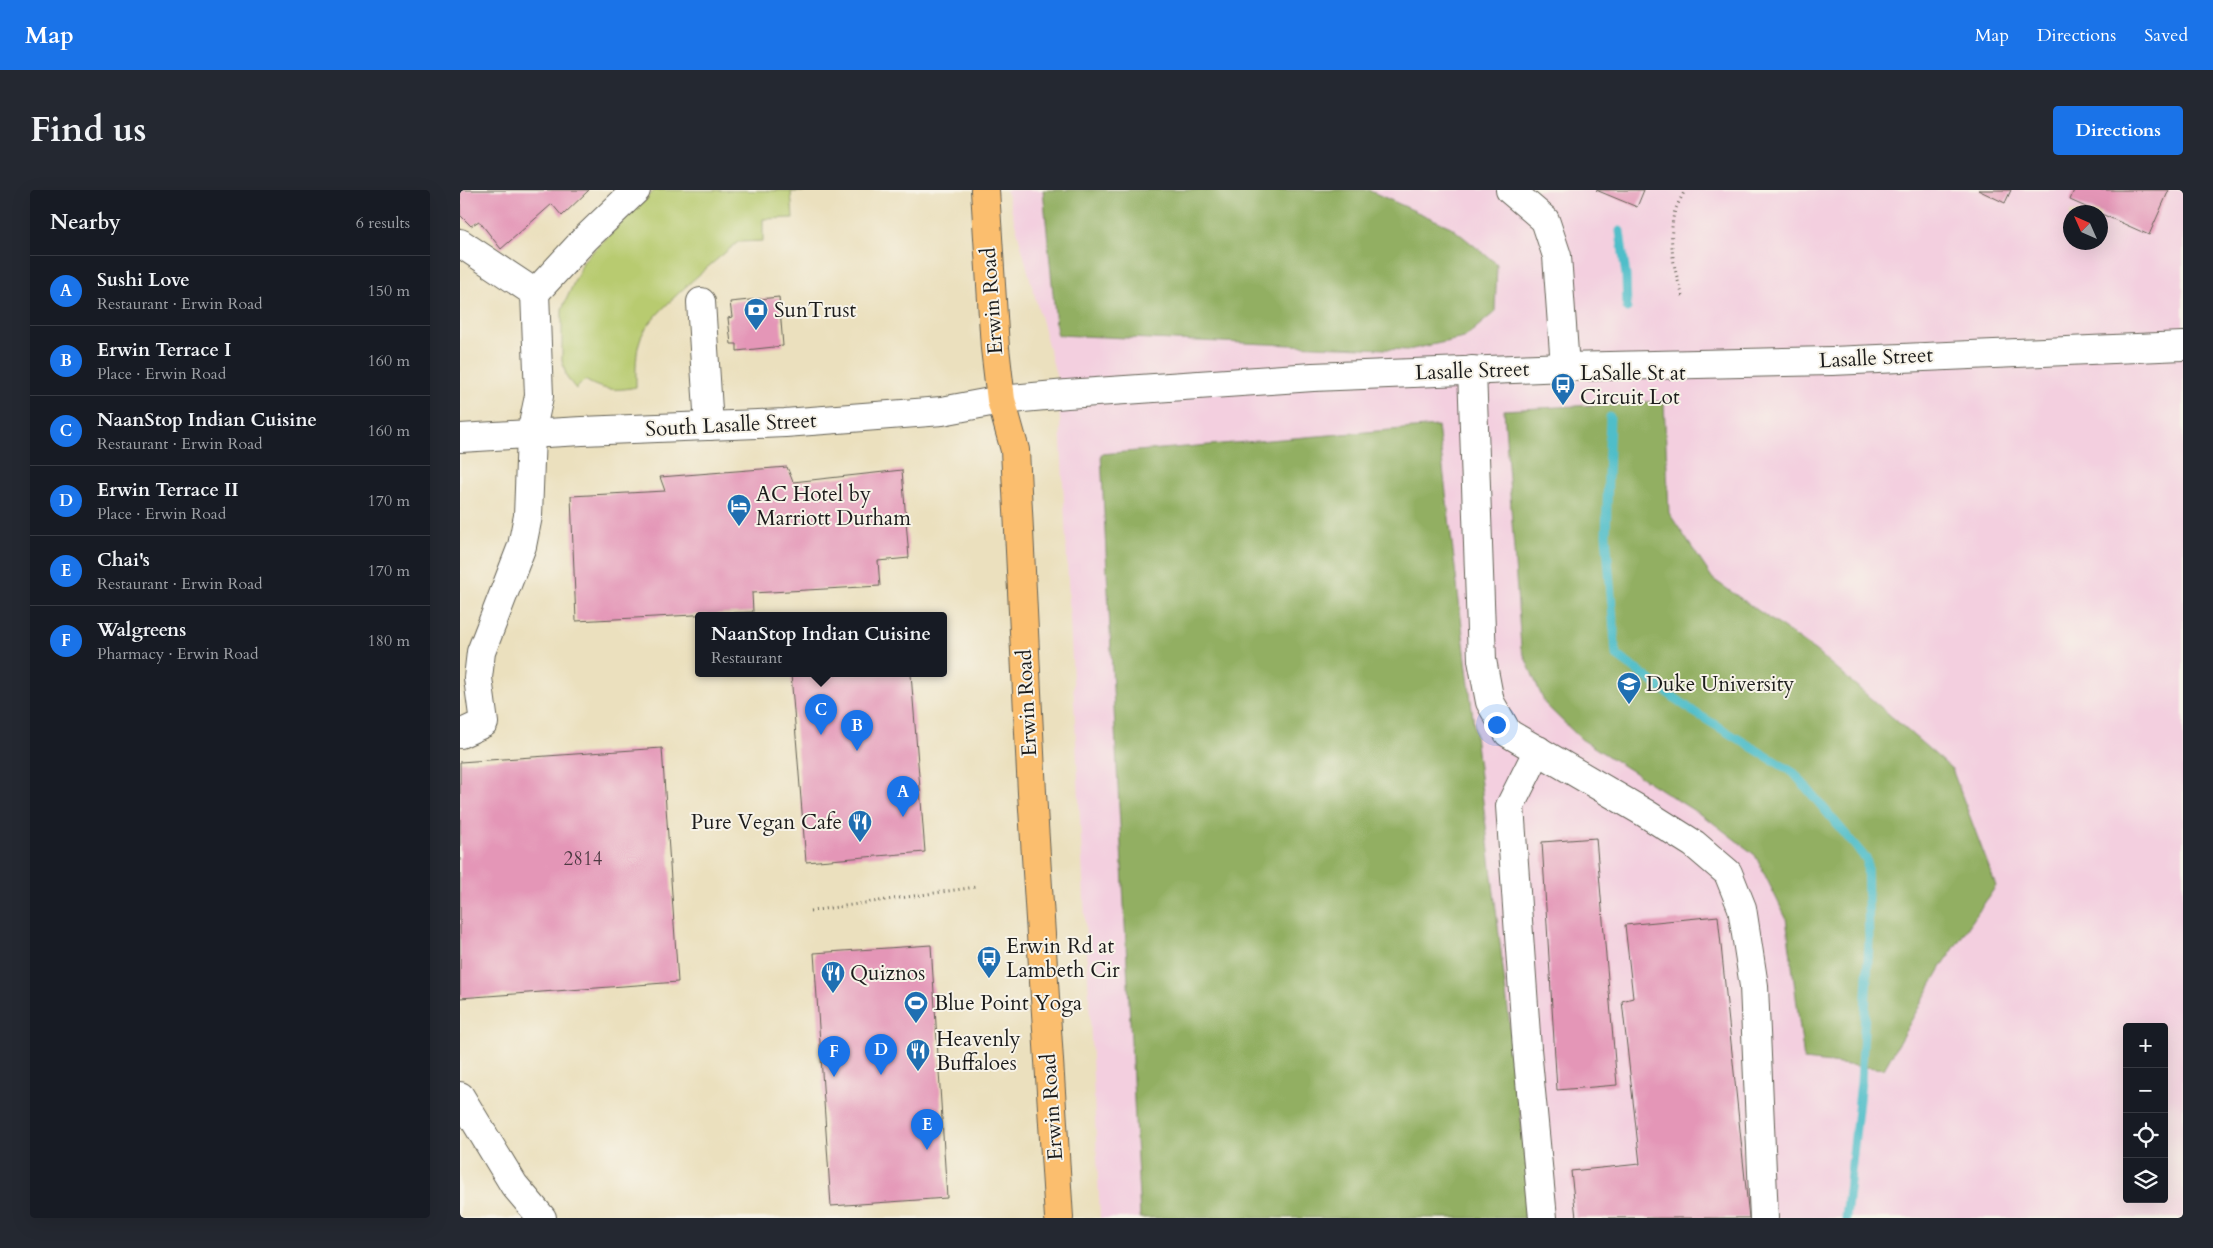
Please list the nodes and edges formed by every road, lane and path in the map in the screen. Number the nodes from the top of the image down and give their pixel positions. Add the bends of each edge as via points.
1 (636, 190) edge
2 (985, 190) edge
3 (1510, 190) edge
4 (1685, 190) edge
5 (460, 243) edge
6 (535, 293) junction
7 (1683, 296) dead end
8 (701, 302) dead end
9 (2183, 346) edge
10 (1565, 367) junction
11 (1472, 370) junction
12 (1001, 400) junction
13 (709, 426) junction
14 (531, 434) junction
15 (460, 438) edge
16 (460, 734) edge
17 (1538, 750) junction
18 (976, 886) dead end
19 (810, 911) dead end
20 (460, 1096) edge
21 (542, 1218) edge
22 (1059, 1218) edge
23 (1543, 1218) edge
24 (1764, 1218) edge

1 - 6 street
2 - 12 main road, Erwin Road
3 - 10 street via 1545,220 1557,256
4 - 7 path via 1673,217 1672,237 1676,277
5 - 6 street
6 - 14 street via 540,396
8 - 13 street
9 - 10 street, Lasalle Street via 1832,361
10 - 11 street, Lasalle Street
11 - 12 street, Lasalle Street via 1314,377
11 - 17 street via 1482,660 1490,702 1508,733
12 - 13 street, South Lasalle Street via 942,412
12 - 22 main road, Erwin Road via 1015,450 1032,793
13 - 14 street, South Lasalle Street
14 - 15 street, South Lasalle Street
14 - 16 street via 528,516 522,546 481,652 478,678 484,723
17 - 23 street via 1510,806
17 - 24 street via 1686,839 1728,873 1742,908 1754,986
18 - 19 path
20 - 21 street via 514,1185

